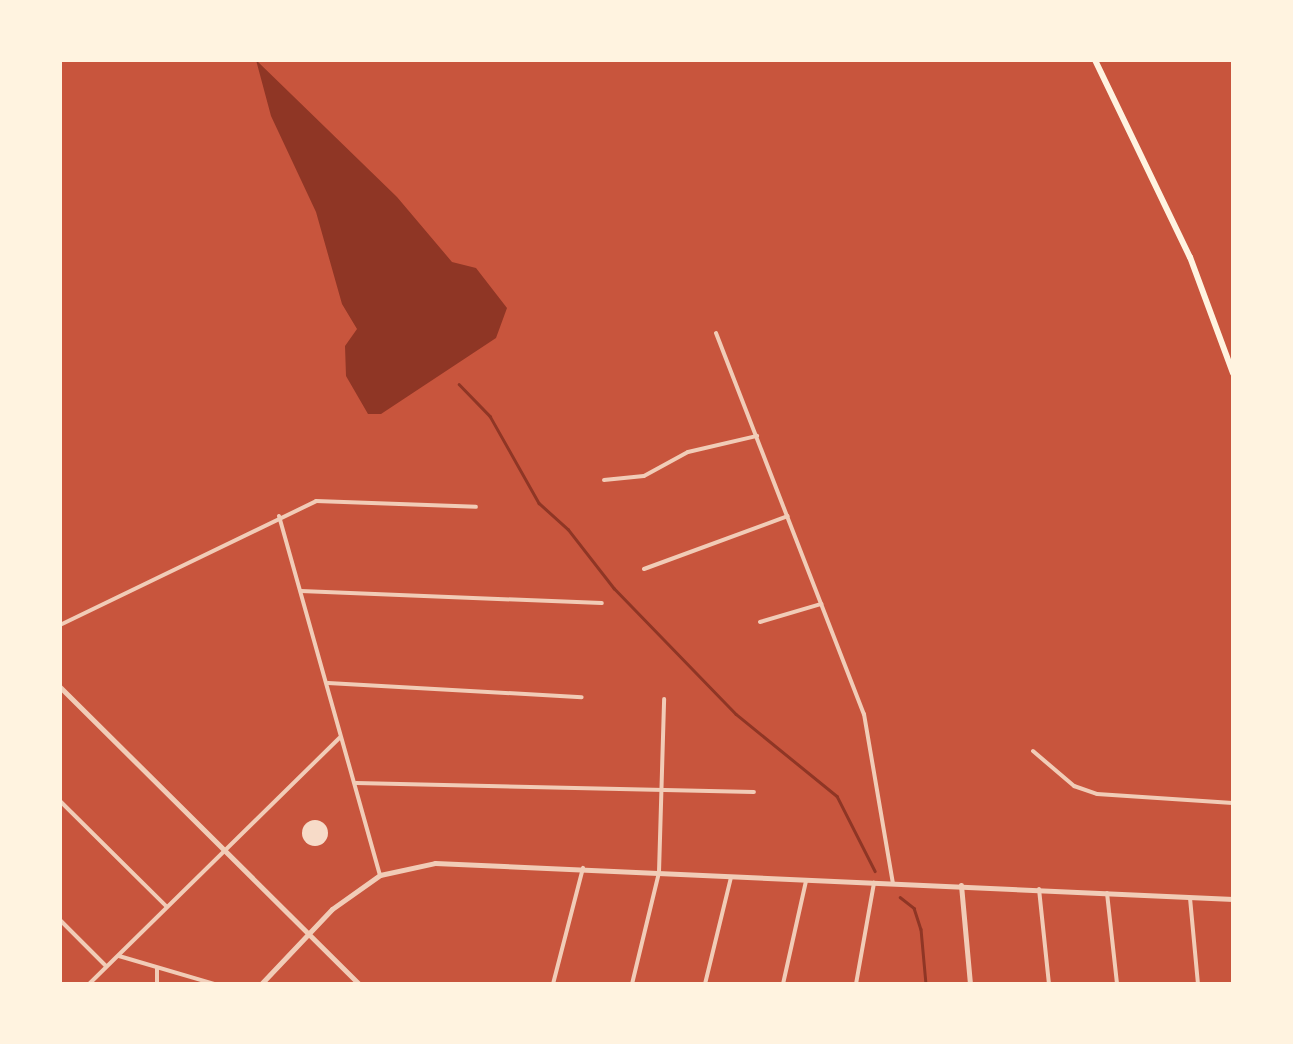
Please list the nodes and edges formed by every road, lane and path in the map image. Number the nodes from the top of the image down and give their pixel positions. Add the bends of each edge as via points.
1 (1095, 60) edge
2 (716, 333) dead end
3 (1233, 372) edge
4 (757, 436) junction
5 (604, 480) dead end
6 (476, 507) dead end
7 (279, 516) junction
8 (788, 516) junction
9 (644, 569) dead end
10 (301, 591) junction
11 (602, 603) dead end
12 (820, 604) junction
13 (760, 622) dead end
14 (60, 625) edge
15 (328, 683) junction
16 (61, 690) edge
17 (582, 698) dead end
18 (664, 699) dead end
19 (340, 736) junction
20 (1033, 750) dead end
21 (356, 782) junction
22 (661, 788) junction
23 (754, 792) dead end
24 (60, 801) edge
25 (1233, 803) edge
26 (224, 846) junction
27 (582, 868) junction
28 (659, 872) junction
29 (380, 876) junction
30 (731, 876) junction
31 (806, 881) junction
32 (874, 883) junction
33 (892, 883) junction
34 (960, 886) junction
35 (1039, 889) junction
36 (1107, 894) junction
37 (1190, 898) junction
38 (1233, 899) edge
39 (166, 906) junction
40 (60, 920) edge
41 (308, 929) junction
42 (118, 955) junction
43 (107, 966) junction
44 (157, 968) junction
45 (90, 984) edge
46 (156, 984) edge
47 (216, 984) edge
48 (261, 984) edge
49 (359, 984) edge
50 (553, 984) edge
51 (632, 984) edge
52 (705, 984) edge
53 (783, 984) edge
54 (856, 984) edge
55 (970, 984) edge
56 (1049, 984) edge
57 (1116, 984) edge
58 (1198, 984) edge

1 - 3 main road via 1190,257
2 - 4 street
4 - 5 street via 688,452 644,476
4 - 8 street
6 - 7 street via 316,501
7 - 10 street
7 - 14 street
8 - 9 street
8 - 12 street
10 - 11 street
10 - 15 street
12 - 13 street
12 - 33 street via 864,714
15 - 17 street
15 - 19 street
16 - 26 street
18 - 22 street
19 - 21 street
19 - 26 street
20 - 25 street via 1074,786 1097,794
21 - 22 street
21 - 29 street
22 - 23 street
22 - 28 street
24 - 39 street
26 - 39 street
26 - 41 street
27 - 28 street
27 - 29 street via 435,864
27 - 50 street
28 - 30 street
28 - 51 street
29 - 41 street
30 - 31 street
30 - 52 street
31 - 32 street
31 - 53 street
32 - 33 street
32 - 54 street
33 - 34 street
34 - 35 street
34 - 55 street
35 - 36 street
35 - 56 street
36 - 37 street
36 - 57 street
37 - 38 street
37 - 58 street
39 - 42 street
40 - 43 street
41 - 48 street
41 - 49 street
42 - 43 street
42 - 44 street
43 - 45 street
44 - 46 street
44 - 47 street

